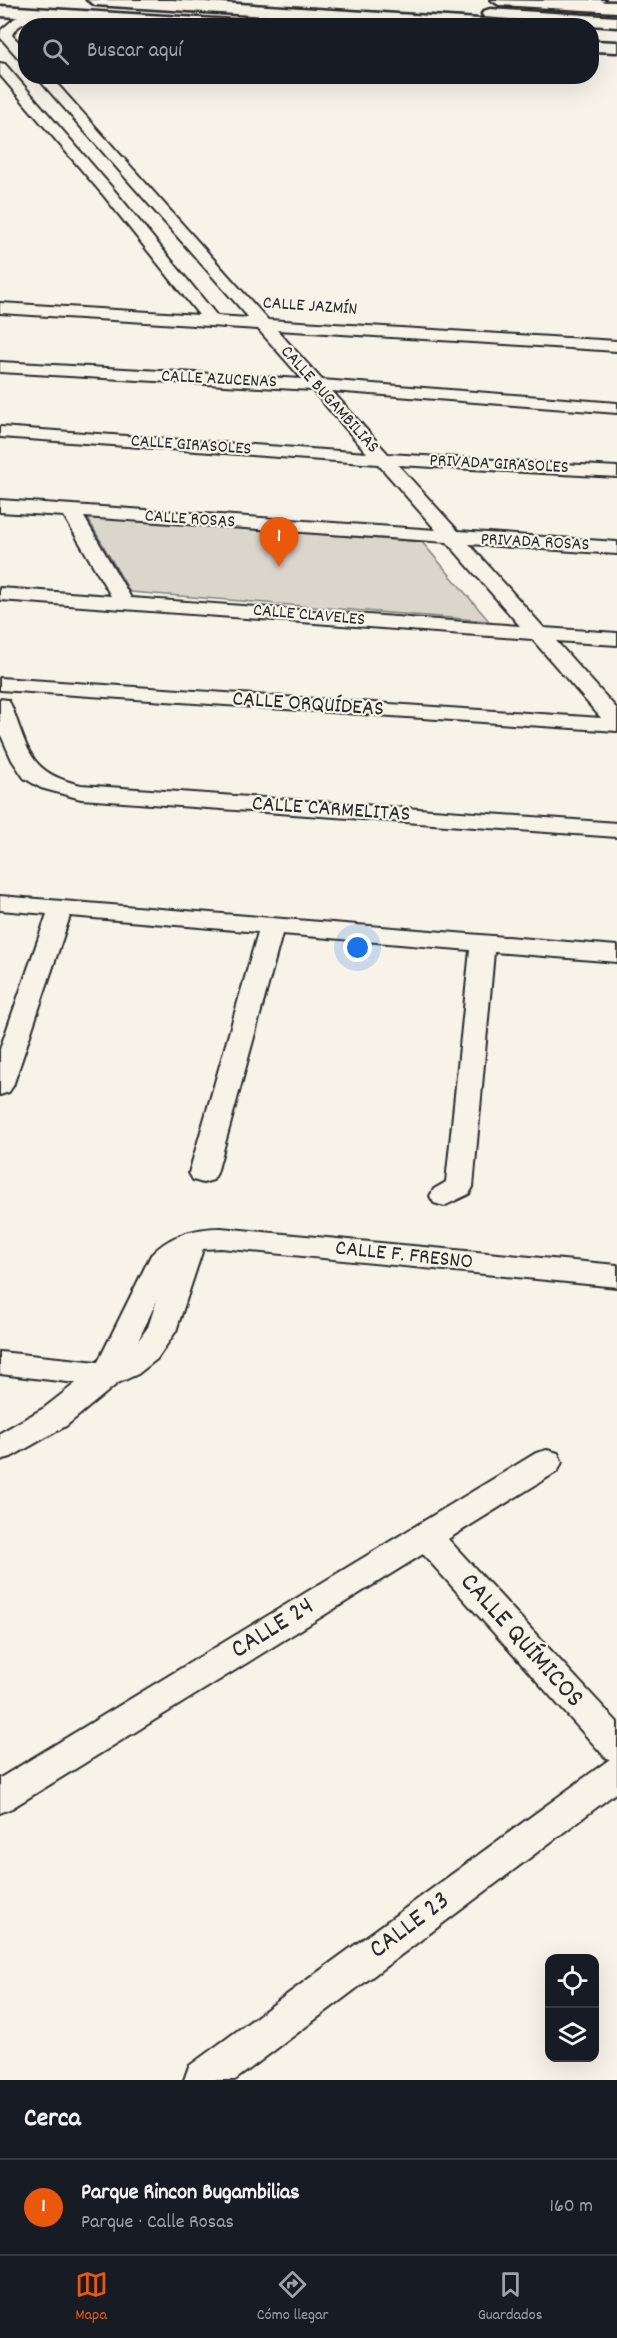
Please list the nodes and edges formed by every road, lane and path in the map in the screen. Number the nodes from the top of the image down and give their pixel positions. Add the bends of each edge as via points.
1 (95, 0) edge
2 (273, 0) edge
3 (499, 0) edge
4 (597, 0) edge
5 (550, 3) junction
6 (0, 11) edge
7 (616, 11) edge
8 (385, 13) junction
9 (41, 14) junction
10 (29, 18) edge
11 (110, 18) edge
12 (434, 18) edge
13 (18, 22) edge
14 (599, 31) edge
15 (617, 32) edge
16 (599, 46) edge
17 (617, 47) edge
18 (18, 49) edge
19 (0, 67) edge
20 (49, 84) edge
21 (142, 190) junction
22 (109, 194) junction
23 (0, 308) edge
24 (212, 321) junction
25 (260, 323) junction
26 (617, 346) edge
27 (0, 367) edge
28 (316, 385) junction
29 (617, 408) edge
30 (0, 432) edge
31 (382, 459) junction
32 (617, 472) edge
33 (0, 506) edge
34 (71, 511) junction
35 (453, 538) junction
36 (617, 548) edge
37 (0, 594) edge
38 (124, 602) junction
39 (539, 634) junction
40 (617, 639) edge
41 (0, 684) edge
42 (0, 705) edge
43 (617, 723) edge
44 (617, 830) edge
45 (0, 903) edge
46 (61, 908) junction
47 (272, 926) junction
48 (483, 943) junction
49 (617, 954) edge
50 (0, 1086) edge
51 (203, 1173) dead end
52 (444, 1196) dead end
53 (617, 1276) edge
54 (0, 1363) edge
55 (107, 1375) junction
56 (0, 1448) edge
57 (547, 1462) dead end
58 (425, 1535) junction
59 (617, 1746) edge
60 (617, 1772) edge
61 (0, 1797) edge
62 (203, 2080) edge

1 - 8 main road
2 - 8 main road
3 - 5 main road
4 - 5 main road
5 - 7 main road
6 - 9 main road
7 - 8 main road
8 - 12 main road
9 - 10 street
9 - 11 main road
13 - 18 street via 11,24 5,34
14 - 15 main road
16 - 17 main road
19 - 22 street
20 - 21 street, CALLE BUGAMBILIAS
21 - 22 street
21 - 25 street, CALLE BUGAMBILIAS
22 - 24 street
23 - 24 street, CALLE JAZMÍN
24 - 25 street, CALLE JAZMÍN
25 - 26 street, CALLE JAZMÍN
25 - 28 street, CALLE BUGAMBILIAS
27 - 28 street, CALLE AZUCENAS
28 - 29 street, CALLE AZUCENAS
28 - 31 street, CALLE BUGAMBILIAS
30 - 31 street, CALLE GIRASOLES
31 - 32 street, PRIVADA GIRASOLES
31 - 35 street, CALLE BUGAMBILIAS
33 - 34 street, CALLE ROSAS
34 - 35 street, CALLE ROSAS
34 - 38 street
35 - 36 street, PRIVADA ROSAS
35 - 39 street, CALLE BUGAMBILIAS
37 - 38 street, CALLE CLAVELES
38 - 39 street, CALLE CLAVELES
39 - 40 street, CALLE CLAVELES
39 - 43 street, CALLE BUGAMBILIAS
41 - 43 street, CALLE ORQUÍDEAS
42 - 44 street, CALLE CARMELITAS via 33,774 47,783 81,792
45 - 46 street
46 - 47 street
46 - 50 street
47 - 48 street
47 - 51 street
48 - 49 street
48 - 52 street via 459,1187
53 - 55 street, CALLE F. FRESNO via 221,1238 192,1240 161,1332 139,1359
54 - 55 street
55 - 56 street via 55,1417
57 - 58 street, CALLE 24
58 - 59 street, CALLE QUÍMICOS
58 - 61 street, CALLE 24
60 - 62 street, CALLE 23

